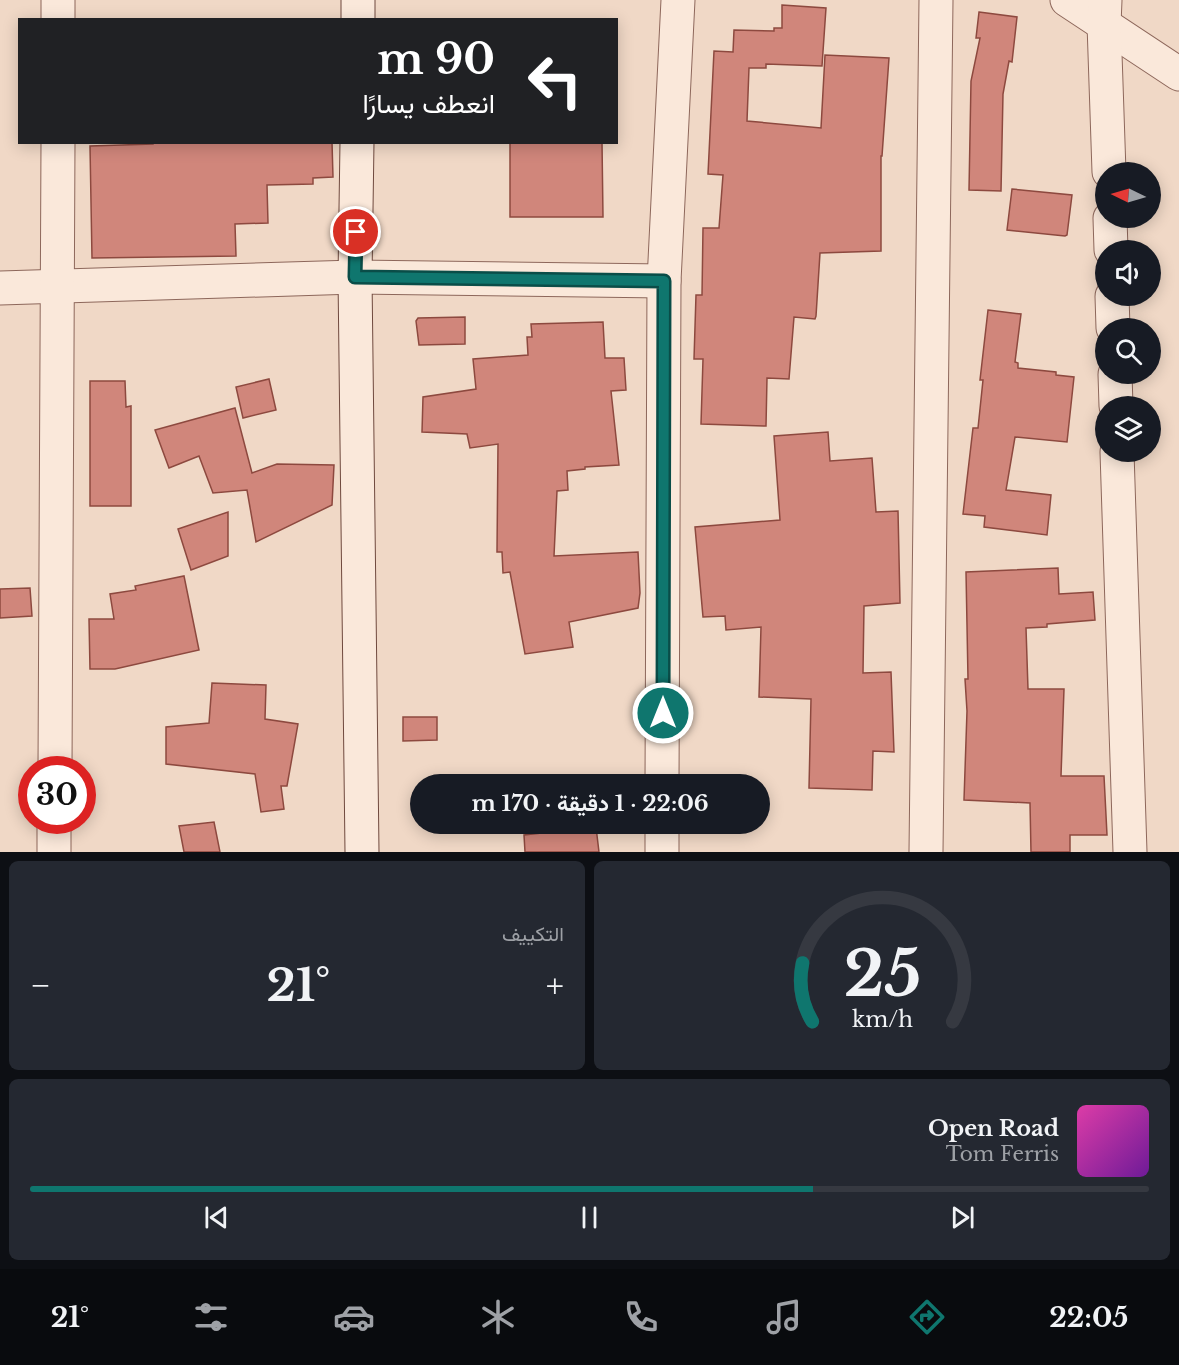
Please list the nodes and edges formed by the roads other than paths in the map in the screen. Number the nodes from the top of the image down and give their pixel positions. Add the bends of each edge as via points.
1 (58, 0) edge
2 (358, 0) edge
3 (678, 0) edge
4 (936, 0) edge
5 (1067, 0) edge
6 (1104, 12) edge
7 (58, 18) edge
8 (358, 18) edge
9 (1179, 74) edge
10 (58, 144) edge
11 (357, 144) edge
12 (1108, 162) edge
13 (355, 277) junction
14 (664, 281) junction
15 (59, 286) junction
16 (0, 288) edge
17 (1117, 462) edge
18 (55, 756) edge
19 (662, 774) edge
20 (54, 834) edge
21 (662, 834) edge
22 (54, 852) edge
23 (362, 852) edge
24 (662, 852) edge
25 (926, 852) edge
26 (1130, 852) edge

1 - 7 street
2 - 8 street
3 - 14 street
4 - 25 street
5 - 6 street
6 - 9 street
6 - 12 street
10 - 15 street
11 - 13 street
13 - 14 street
13 - 15 street
13 - 23 street
14 - 19 street
15 - 16 street
15 - 18 street
17 - 26 street
20 - 22 street
21 - 24 street

